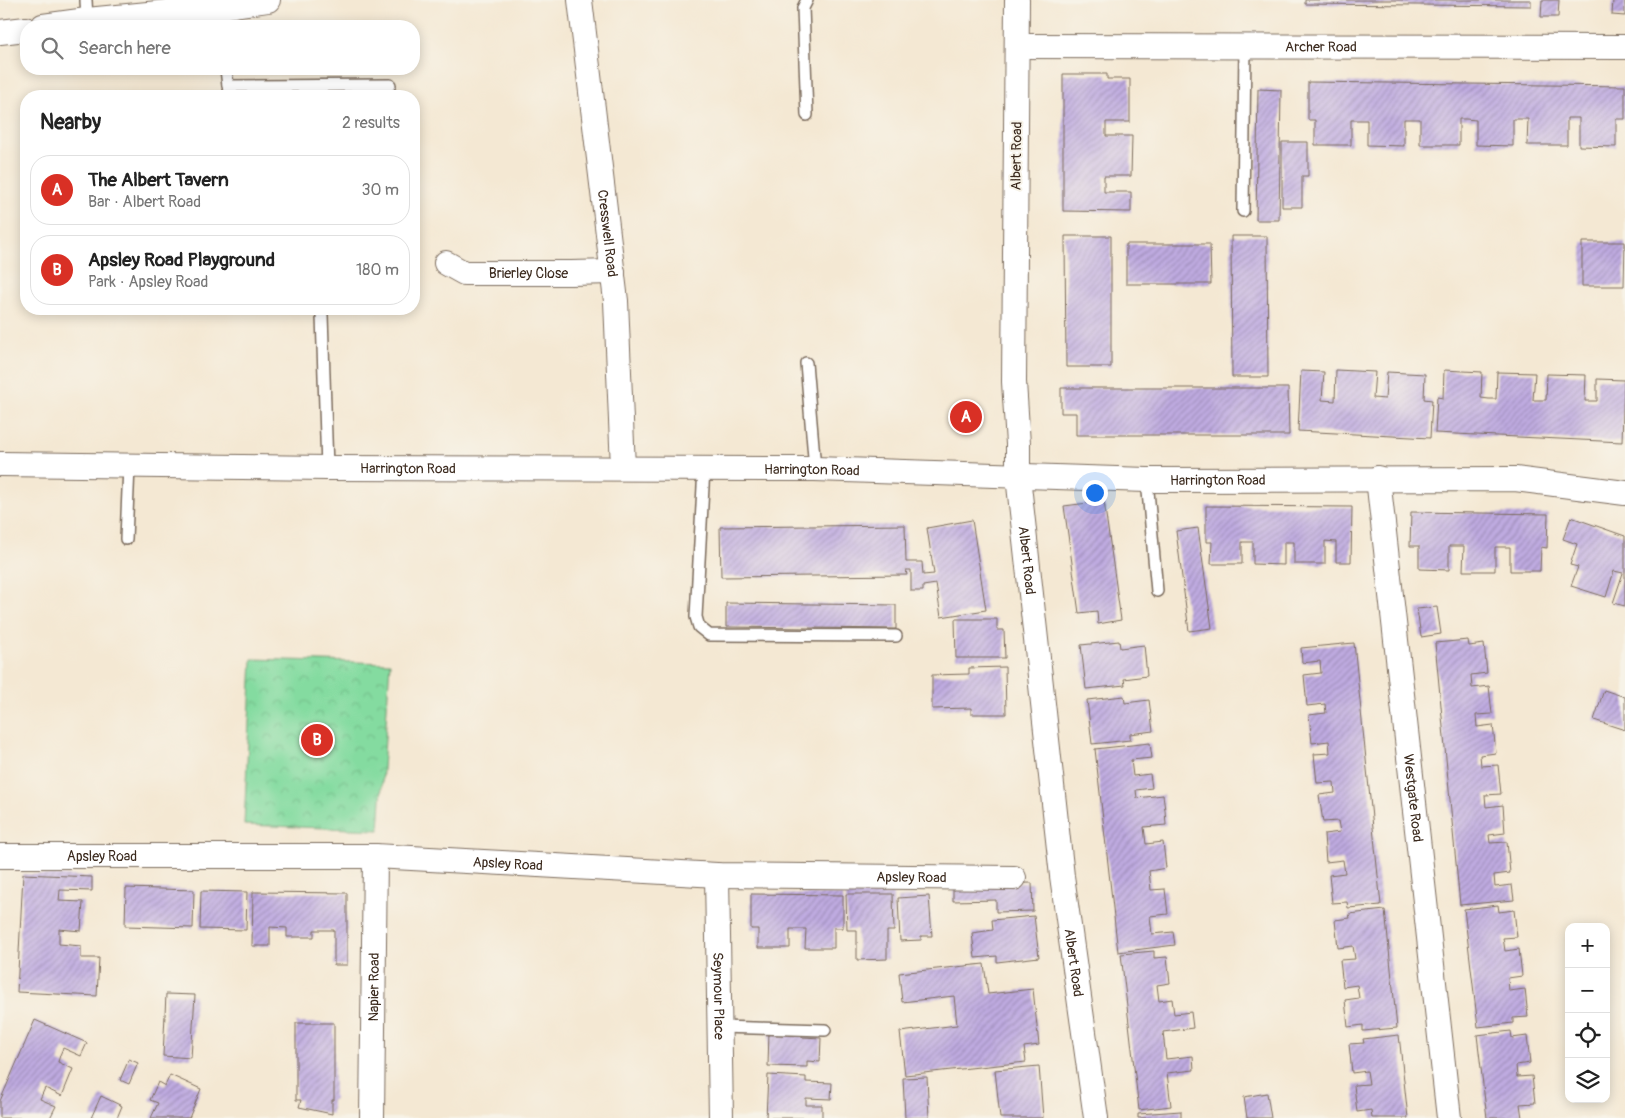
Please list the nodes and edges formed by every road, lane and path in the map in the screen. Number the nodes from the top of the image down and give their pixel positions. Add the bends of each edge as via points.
1 (268, 0) edge
2 (580, 0) edge
3 (807, 0) edge
4 (1017, 0) edge
5 (86, 10) edge
6 (220, 17) edge
7 (59, 20) edge
8 (20, 30) edge
9 (0, 32) edge
10 (1017, 46) junction
11 (1245, 47) junction
12 (1625, 47) edge
13 (227, 75) edge
14 (390, 86) dead end
15 (807, 115) dead end
16 (1242, 211) dead end
17 (446, 263) dead end
18 (613, 272) junction
19 (322, 315) dead end
20 (806, 363) dead end
21 (0, 464) edge
22 (128, 466) junction
23 (327, 468) junction
24 (623, 468) junction
25 (704, 468) junction
26 (815, 469) junction
27 (1018, 476) junction
28 (1378, 478) junction
29 (1147, 480) junction
30 (1625, 493) edge
31 (126, 539) dead end
32 (1157, 591) dead end
33 (896, 636) dead end
34 (0, 856) edge
35 (375, 856) junction
36 (718, 875) junction
37 (1014, 878) dead end
38 (720, 1027) junction
39 (825, 1030) dead end
40 (372, 1118) edge
41 (721, 1118) edge
42 (1096, 1118) edge
43 (1448, 1118) edge

1 - 6 street
2 - 18 street, Cresswell Road
3 - 15 lane via 803,8
4 - 10 street, Albert Road
5 - 6 street
5 - 7 street
8 - 9 street
10 - 11 street, Archer Road
10 - 27 street, Albert Road via 1014,382
11 - 12 street, Archer Road
11 - 16 lane
13 - 14 lane via 228,86
17 - 18 street, Brierley Close via 464,273
18 - 24 street, Cresswell Road
19 - 23 lane
20 - 26 lane
21 - 22 street, Harrington Road
22 - 23 street, Harrington Road
22 - 31 lane
23 - 24 street, Harrington Road
24 - 25 street, Harrington Road
25 - 26 street, Harrington Road
25 - 33 lane via 696,617 699,627 709,635
26 - 27 street, Harrington Road
27 - 29 street, Harrington Road
27 - 42 street, Albert Road via 1062,876
28 - 29 street, Harrington Road
28 - 30 street, Harrington Road via 1515,479
28 - 43 street, Westgate Road
29 - 32 lane
34 - 35 street, Apsley Road
35 - 36 street, Apsley Road
35 - 40 street, Napier Road
36 - 37 street, Apsley Road
36 - 38 street, Seymour Place
38 - 39 lane
38 - 41 street, Seymour Place

